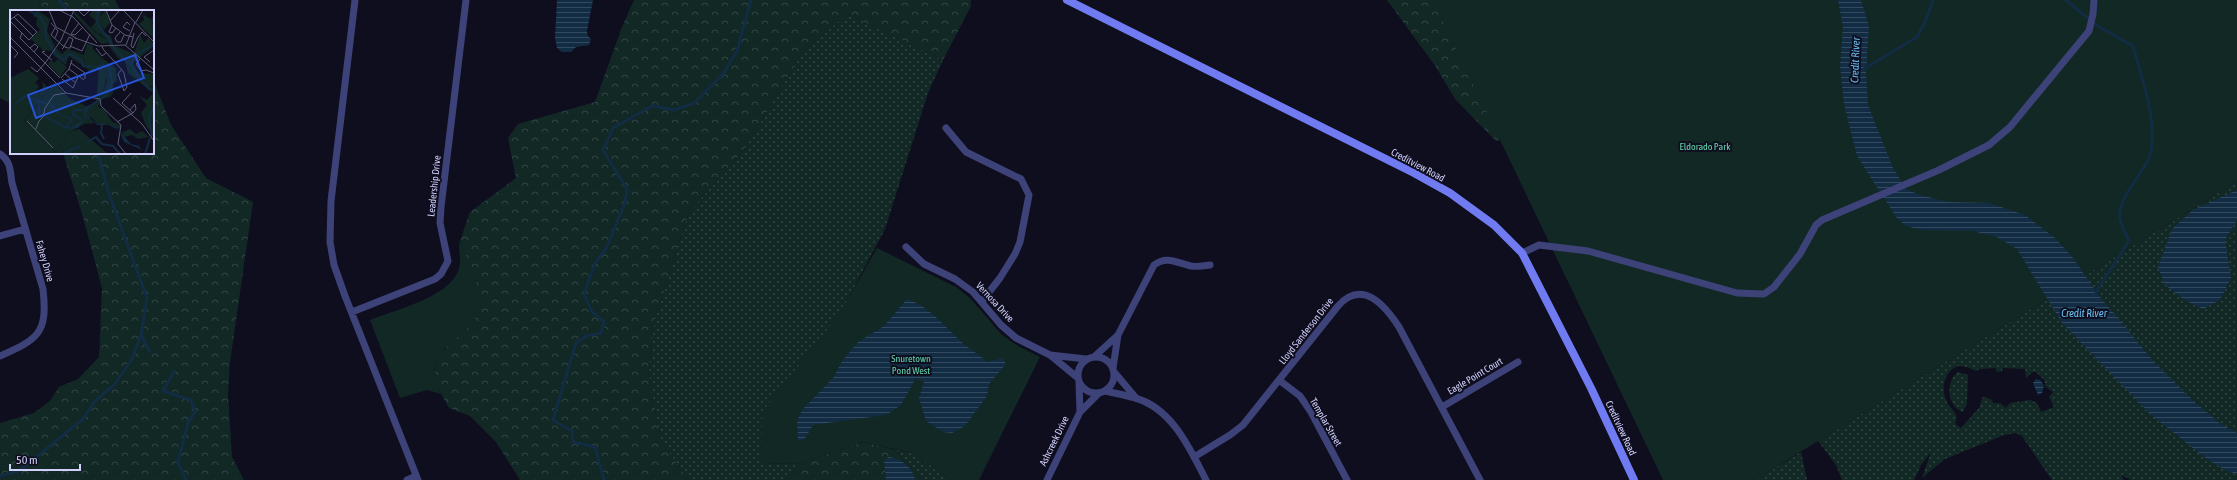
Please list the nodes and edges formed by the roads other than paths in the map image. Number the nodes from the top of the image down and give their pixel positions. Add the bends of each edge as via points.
1 (355, 0) edge
2 (466, 0) edge
3 (1067, 0) edge
4 (2094, 0) edge
5 (946, 128) dead end
6 (0, 154) edge
7 (25, 230) junction
8 (0, 236) edge
9 (906, 247) dead end
10 (1522, 253) junction
11 (1210, 265) dead end
12 (982, 301) junction
13 (352, 312) junction
14 (1118, 335) junction
15 (1050, 355) junction
16 (0, 356) edge
17 (1095, 356) junction
18 (1086, 359) junction
19 (1518, 362) dead end
20 (1114, 370) junction
21 (1078, 380) junction
22 (1280, 380) junction
23 (1102, 392) junction
24 (1136, 398) junction
25 (1442, 407) junction
26 (1080, 412) junction
27 (1194, 457) junction
28 (417, 478) edge
29 (407, 480) edge
30 (1047, 480) edge
31 (1206, 480) edge
32 (1348, 480) edge
33 (1480, 480) edge
34 (1634, 480) edge

1 - 13 street via 329,219 334,265
2 - 13 street, Leadership Drive via 441,207 440,223 448,255 445,269 435,280
3 - 10 street, Creditview Road via 1450,193 1494,225
4 - 10 street via 2089,31 2010,127 1989,145 1939,170 1822,220 1816,225 1800,254 1774,287 1764,294 1737,293 1588,251 1539,245
5 - 12 street via 966,152 1021,179 1029,195 1020,242 1015,254
6 - 7 street, Fahey Drive via 10,165
7 - 8 street
7 - 16 street, Fahey Drive via 42,290 43,326 33,339
9 - 12 street, Vernosa Drive via 924,264 955,279
10 - 34 street, Creditview Road via 1591,388
11 - 14 street via 1192,266 1171,259 1154,265
12 - 15 street, Vernosa Drive via 1008,331
13 - 28 street
14 - 17 street
14 - 20 street
15 - 18 street, Vernosa Drive
15 - 21 street, Vernosa Drive
17 - 18 street
17 - 20 street via 1106,359
18 - 21 street via 1079,367
19 - 25 street, Eagle Point Court
20 - 23 street via 1112,384
20 - 24 street
21 - 23 street via 1088,391
21 - 26 street, Ashcreek Drive
22 - 25 street, Lloyd Sanderson Drive via 1344,299 1349,295 1364,294 1381,304 1392,316
22 - 27 street, Lloyd Sanderson Drive via 1243,425
22 - 32 street, Templar Street via 1300,396 1311,412
23 - 24 street
23 - 26 street, Ashcreek Drive
24 - 27 street via 1155,408 1169,420
25 - 33 street, Lloyd Sanderson Drive
26 - 30 street, Ashcreek Drive
27 - 31 street
28 - 29 street

